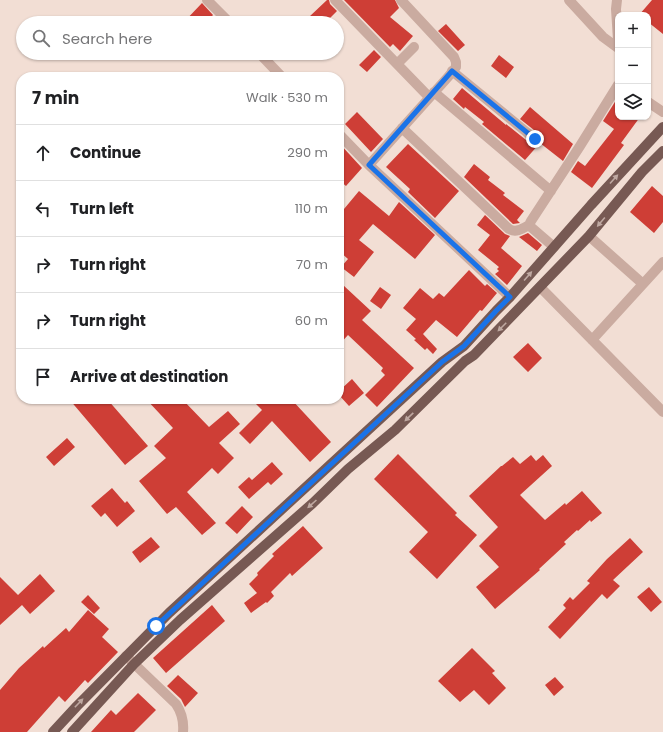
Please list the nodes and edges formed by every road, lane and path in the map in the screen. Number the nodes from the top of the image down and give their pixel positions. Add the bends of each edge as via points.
1 (207, 0) edge
2 (335, 0) edge
3 (401, 0) edge
4 (570, 0) edge
5 (617, 0) edge
6 (616, 12) edge
7 (223, 16) edge
8 (615, 46) edge
9 (414, 47) dead end
10 (265, 60) edge
11 (396, 64) junction
12 (452, 71) junction
13 (277, 72) edge
14 (615, 90) edge
15 (432, 94) junction
16 (651, 104) edge
17 (663, 112) edge
18 (663, 127) edge
19 (402, 128) junction
20 (344, 139) edge
21 (535, 139) dead end
22 (663, 151) edge
23 (369, 165) junction
24 (551, 190) junction
25 (529, 225) junction
26 (589, 236) junction
27 (554, 247) junction
28 (663, 262) edge
29 (643, 284) junction
30 (540, 287) junction
31 (510, 297) junction
32 (592, 340) junction
33 (663, 412) edge
34 (126, 656) junction
35 (134, 664) junction
36 (53, 732) edge
37 (72, 732) edge
38 (183, 732) edge

1 - 7 street
2 - 11 street
3 - 12 street via 454,57 456,67
4 - 8 street via 602,37
5 - 6 street
9 - 11 street
10 - 13 street
11 - 15 street
12 - 15 street
12 - 21 street
14 - 24 street
15 - 19 street
15 - 24 street
16 - 17 street
27 -> 18 main road
19 - 23 street
19 - 25 street via 508,229 518,231
20 - 23 street
22 -> 26 main road via 642,172
23 - 31 street
24 - 25 street
25 - 27 street
26 - 29 street
26 - 30 main road
31 -> 27 main road
28 - 29 street
29 - 32 street
30 - 32 street
30 -> 35 main road via 474,355 395,430 180,620
31 - 34 main road via 464,346 442,362 169,613
32 - 33 street
34 - 35 street
36 -> 34 main road
35 - 37 main road
35 - 38 street via 176,704 184,723

